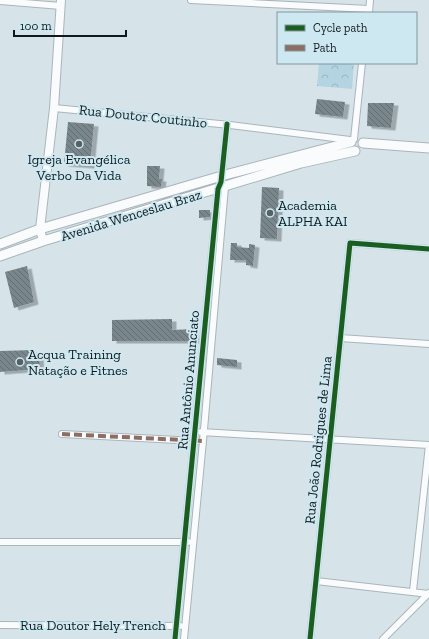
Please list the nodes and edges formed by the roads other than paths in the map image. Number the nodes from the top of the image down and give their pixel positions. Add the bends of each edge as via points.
1 (191, 0) edge
2 (370, 0) edge
3 (0, 1) edge
4 (215, 1) edge
5 (292, 2) edge
6 (61, 3) edge
7 (369, 11) edge
8 (362, 64) edge
9 (54, 108) junction
10 (227, 124) junction
11 (352, 140) junction
12 (363, 143) junction
13 (429, 148) edge
14 (354, 151) junction
15 (221, 184) junction
16 (127, 204) junction
17 (131, 215) junction
18 (40, 229) junction
19 (43, 241) junction
20 (0, 244) edge
21 (429, 249) edge
22 (0, 256) edge
23 (211, 263) junction
24 (218, 263) junction
25 (204, 333) junction
26 (212, 334) junction
27 (340, 338) junction
28 (429, 344) edge
29 (195, 431) junction
30 (203, 432) junction
31 (62, 434) dead end
32 (330, 440) junction
33 (194, 441) junction
34 (203, 441) junction
35 (429, 445) edge
36 (0, 542) edge
37 (184, 542) junction
38 (193, 542) junction
39 (182, 567) junction
40 (191, 567) junction
41 (316, 581) junction
42 (413, 591) junction
43 (429, 593) edge
44 (0, 625) edge
45 (176, 625) junction
46 (186, 626) junction
47 (175, 639) edge
48 (184, 639) edge
49 (310, 639) edge
50 (383, 639) edge

1 - 4 street
2 - 7 street
3 - 6 street
4 - 5 street
5 - 7 street
6 - 9 street
8 - 11 street
9 - 10 street, Rua Doutor Coutinho
9 - 18 street
10 - 11 street, Rua Doutor Coutinho
10 - 15 street, Rua Antônio Anunciato
11 - 12 main road via 358,138
11 - 14 main road via 350,146
11 - 15 main road, Avenida Wenceslau Braz
12 - 13 main road
12 - 14 main road via 362,149
14 - 15 main road, Avenida Wenceslau Braz
15 - 16 main road, Avenida Wenceslau Braz
15 - 17 main road, Avenida Wenceslau Braz
15 - 23 street, Rua Antônio Anunciato
15 - 24 street, Rua Antônio Anunciato
16 - 17 main road
16 - 18 main road, Avenida Wenceslau Braz
17 - 19 main road, Avenida Wenceslau Braz
18 - 19 street
18 - 20 main road, Avenida Wenceslau Braz
19 - 22 main road, Avenida Wenceslau Braz
21 - 27 street, Rua João Rodrigues de Lima via 350,243
23 - 24 street
23 - 25 street, Rua Antônio Anunciato
24 - 26 street, Rua Antônio Anunciato
25 - 26 street
25 - 29 street, Rua Antônio Anunciato
26 - 30 street, Rua Antônio Anunciato
27 - 28 street
27 - 32 street, Rua João Rodrigues de Lima
29 - 30 street
29 - 33 street, Rua Antônio Anunciato
30 - 32 street
30 - 34 street, Rua Antônio Anunciato
31 - 33 street
32 - 35 street
32 - 41 street, Rua João Rodrigues de Lima
33 - 34 street
33 - 37 street, Rua Antônio Anunciato
34 - 38 street, Rua Antônio Anunciato
35 - 42 street
36 - 37 street
37 - 38 street
37 - 39 street, Rua Antônio Anunciato
38 - 40 street, Rua Antônio Anunciato
39 - 40 street
39 - 45 street, Rua Antônio Anunciato
40 - 46 street, Rua Antônio Anunciato
41 - 42 street
41 - 49 street, Rua João Rodrigues de Lima
42 - 43 street
43 - 50 street
44 - 45 street, Rua Doutor Hely Trench
45 - 46 street, Rua Doutor Hely Trench
45 - 47 street, Rua Antônio Anunciato
46 - 48 street, Rua Antônio Anunciato

